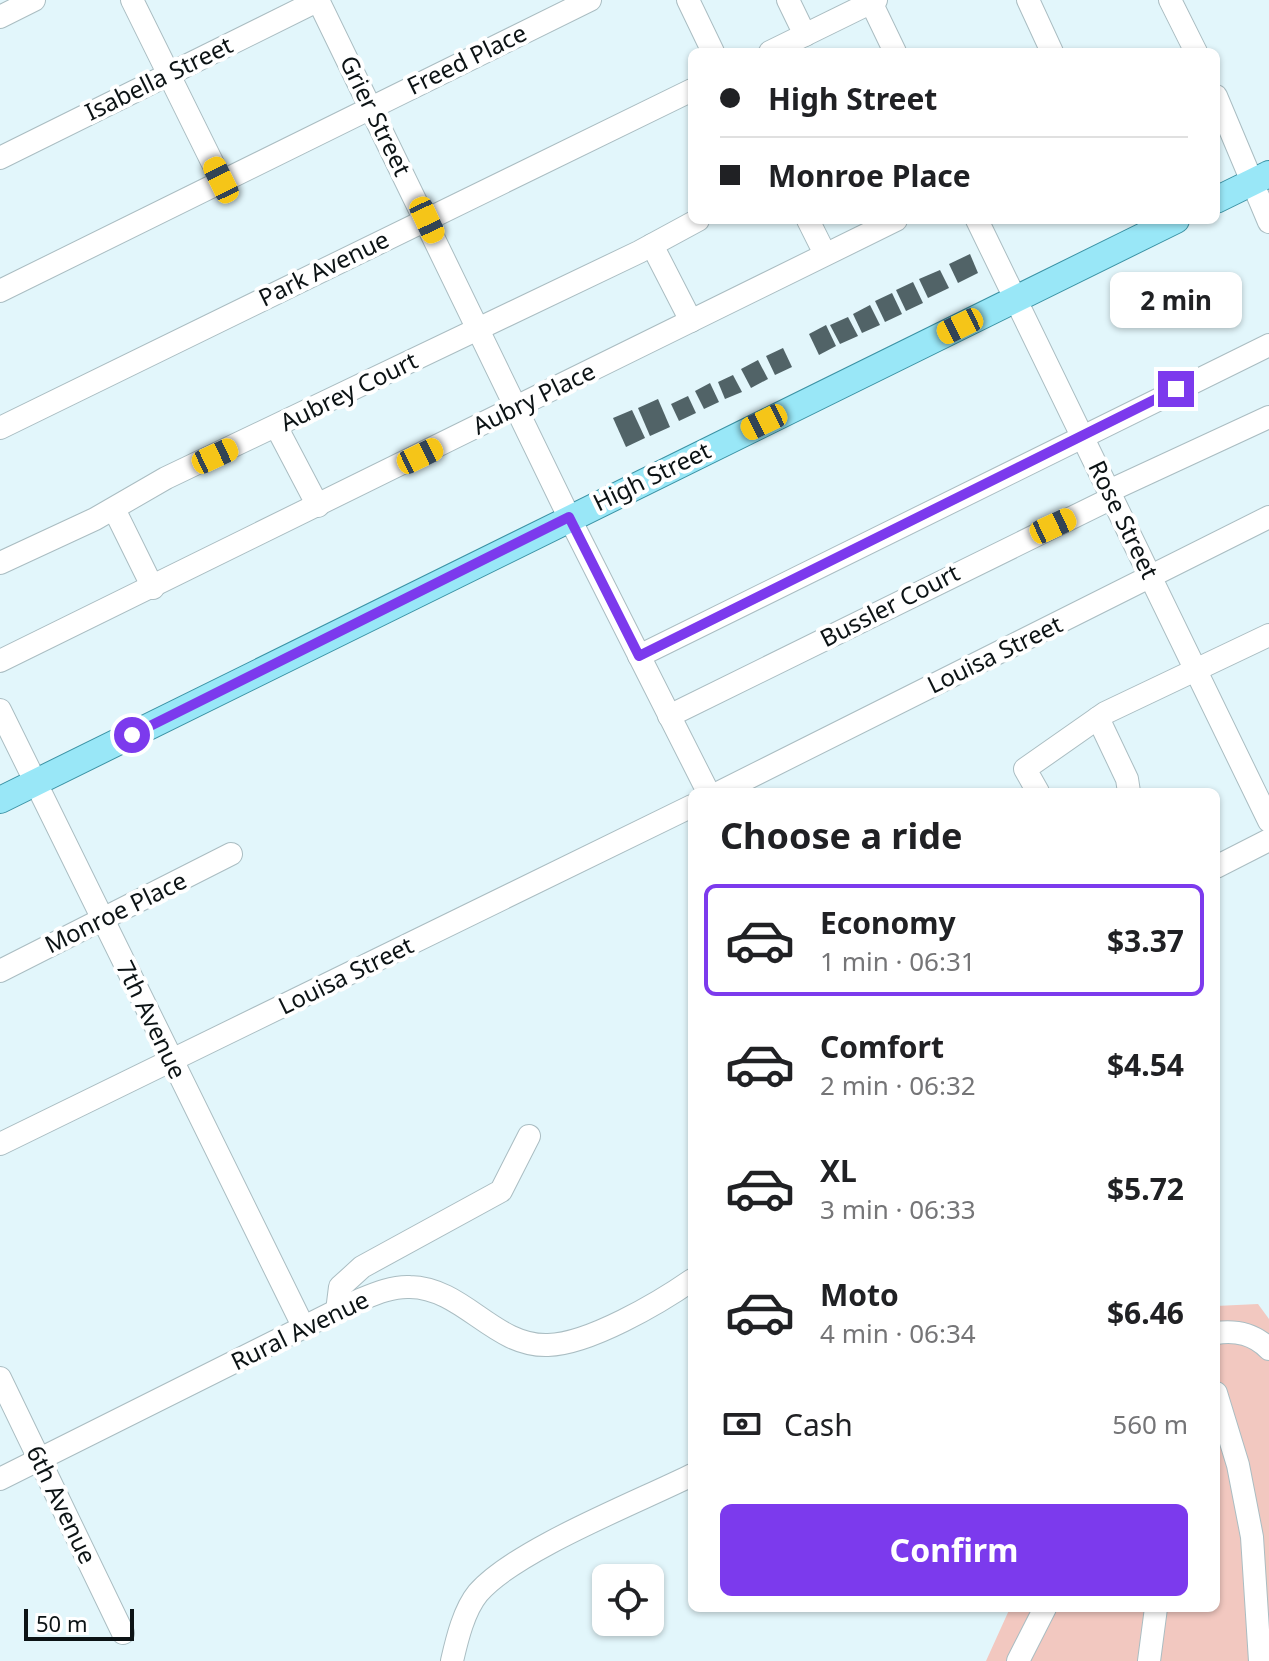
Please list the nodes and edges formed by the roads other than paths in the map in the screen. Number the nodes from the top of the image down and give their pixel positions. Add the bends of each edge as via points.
1 (34, 0) edge
2 (132, 0) edge
3 (318, 0) edge
4 (590, 0) edge
5 (688, 0) edge
6 (788, 0) edge
7 (1028, 0) edge
8 (1170, 0) edge
9 (872, 1) edge
10 (837, 8) edge
11 (0, 17) edge
12 (805, 35) junction
13 (711, 48) edge
14 (778, 48) edge
15 (893, 48) edge
16 (1050, 48) edge
17 (1194, 48) edge
18 (169, 74) junction
19 (688, 92) edge
20 (1220, 103) edge
21 (370, 108) junction
22 (0, 158) edge
23 (1260, 178) edge
24 (221, 180) junction
25 (1220, 198) edge
26 (427, 220) junction
27 (1269, 222) edge
28 (691, 224) edge
29 (810, 224) edge
30 (888, 224) edge
31 (979, 224) edge
32 (1168, 224) edge
33 (652, 245) junction
34 (825, 254) junction
35 (0, 291) edge
36 (1015, 298) junction
37 (691, 321) junction
38 (478, 328) junction
39 (1269, 345) edge
40 (516, 409) junction
41 (1269, 417) edge
42 (0, 428) edge
43 (279, 432) junction
44 (1083, 438) junction
45 (1110, 494) junction
46 (318, 506) junction
47 (114, 509) junction
48 (569, 517) junction
49 (1269, 517) edge
50 (0, 563) edge
51 (1151, 577) junction
52 (153, 588) junction
53 (1269, 635) edge
54 (639, 656) junction
55 (0, 661) edge
56 (1195, 669) junction
57 (0, 710) edge
58 (669, 716) junction
59 (1098, 718) junction
60 (36, 783) junction
61 (706, 788) edge
62 (728, 788) edge
63 (1036, 788) edge
64 (1128, 788) edge
65 (0, 800) edge
66 (688, 808) edge
67 (1269, 821) edge
68 (1269, 840) edge
69 (231, 854) dead end
70 (1220, 865) edge
71 (103, 920) junction
72 (0, 971) edge
73 (173, 1058) junction
74 (529, 1136) dead end
75 (0, 1144) edge
76 (688, 1282) edge
77 (337, 1311) junction
78 (304, 1328) junction
79 (1220, 1333) edge
80 (1269, 1349) edge
81 (0, 1378) edge
82 (1220, 1406) edge
83 (40, 1459) junction
84 (688, 1477) edge
85 (0, 1479) edge
86 (1043, 1612) edge
87 (1155, 1612) edge
88 (123, 1633) dead end
89 (452, 1661) edge
90 (1018, 1661) edge
91 (1149, 1661) edge
92 (1260, 1661) edge

1 - 11 street
2 - 18 street
3 - 18 street, Isabella Street
3 - 21 street, Grier Street
4 - 21 street, Freed Place
5 - 13 street
6 - 12 street
7 - 16 street
8 - 17 street
9 - 10 street
9 - 15 street
10 - 12 street
12 - 14 street
18 - 22 street, Isabella Street
18 - 24 street
19 - 26 street, Park Avenue
20 - 23 street
21 - 24 street, Freed Place
21 - 26 street, Grier Street
23 - 25 main road
23 - 27 street
24 - 35 street, Freed Place
26 - 38 street, Grier Street
26 - 42 street, Park Avenue
28 - 33 street, Aubrey Court
29 - 34 street
30 - 34 street, Aubry Place
31 - 36 street, Rose Street
32 - 36 main road, High Street
33 - 37 street
33 - 38 street, Aubrey Court
34 - 37 street, Aubry Place
36 - 44 street, Rose Street
36 - 48 main road, High Street
37 - 40 street, Aubry Place
38 - 40 street, Grier Street
38 - 43 street, Aubrey Court
39 - 44 street
40 - 46 street, Aubry Place
40 - 48 street, Grier Street
41 - 45 street, Bussler Court
43 - 46 street
43 - 47 street, Aubrey Court via 166,478
44 - 45 street, Rose Street
44 - 54 street
45 - 51 street, Rose Street
45 - 58 street, Bussler Court
46 - 52 street, Aubry Place
47 - 50 street, Aubrey Court
47 - 52 street
48 - 54 street, Grier Street
48 - 60 main road, High Street
49 - 51 street, Louisa Street
51 - 56 street, Rose Street
51 - 62 street, Louisa Street
52 - 55 street, Aubry Place
53 - 56 street
54 - 58 street, Grier Street
56 - 59 street
56 - 67 street, Rose Street
57 - 60 street, 7th Avenue
58 - 61 street, Grier Street
59 - 63 street via 1025,769
59 - 64 street
60 - 65 main road, High Street
60 - 71 street, 7th Avenue
66 - 73 street, Louisa Street
68 - 70 street
69 - 71 street, Monroe Place
71 - 72 street, Monroe Place
71 - 73 street, 7th Avenue
73 - 75 street, Louisa Street
73 - 78 street, 7th Avenue
74 - 77 street via 501,1191 362,1267 340,1287
76 - 77 street, Rural Avenue via 576,1339 547,1345 495,1328 447,1295 410,1287 385,1290
77 - 78 street, Rural Avenue
78 - 83 street, Rural Avenue
79 - 80 street via 1241,1332
81 - 83 street, 6th Avenue
82 - 92 street via 1252,1537
83 - 85 street, Rural Avenue
83 - 88 street, 6th Avenue
84 - 89 street via 517,1562 480,1590 466,1614
86 - 90 street
87 - 91 street

